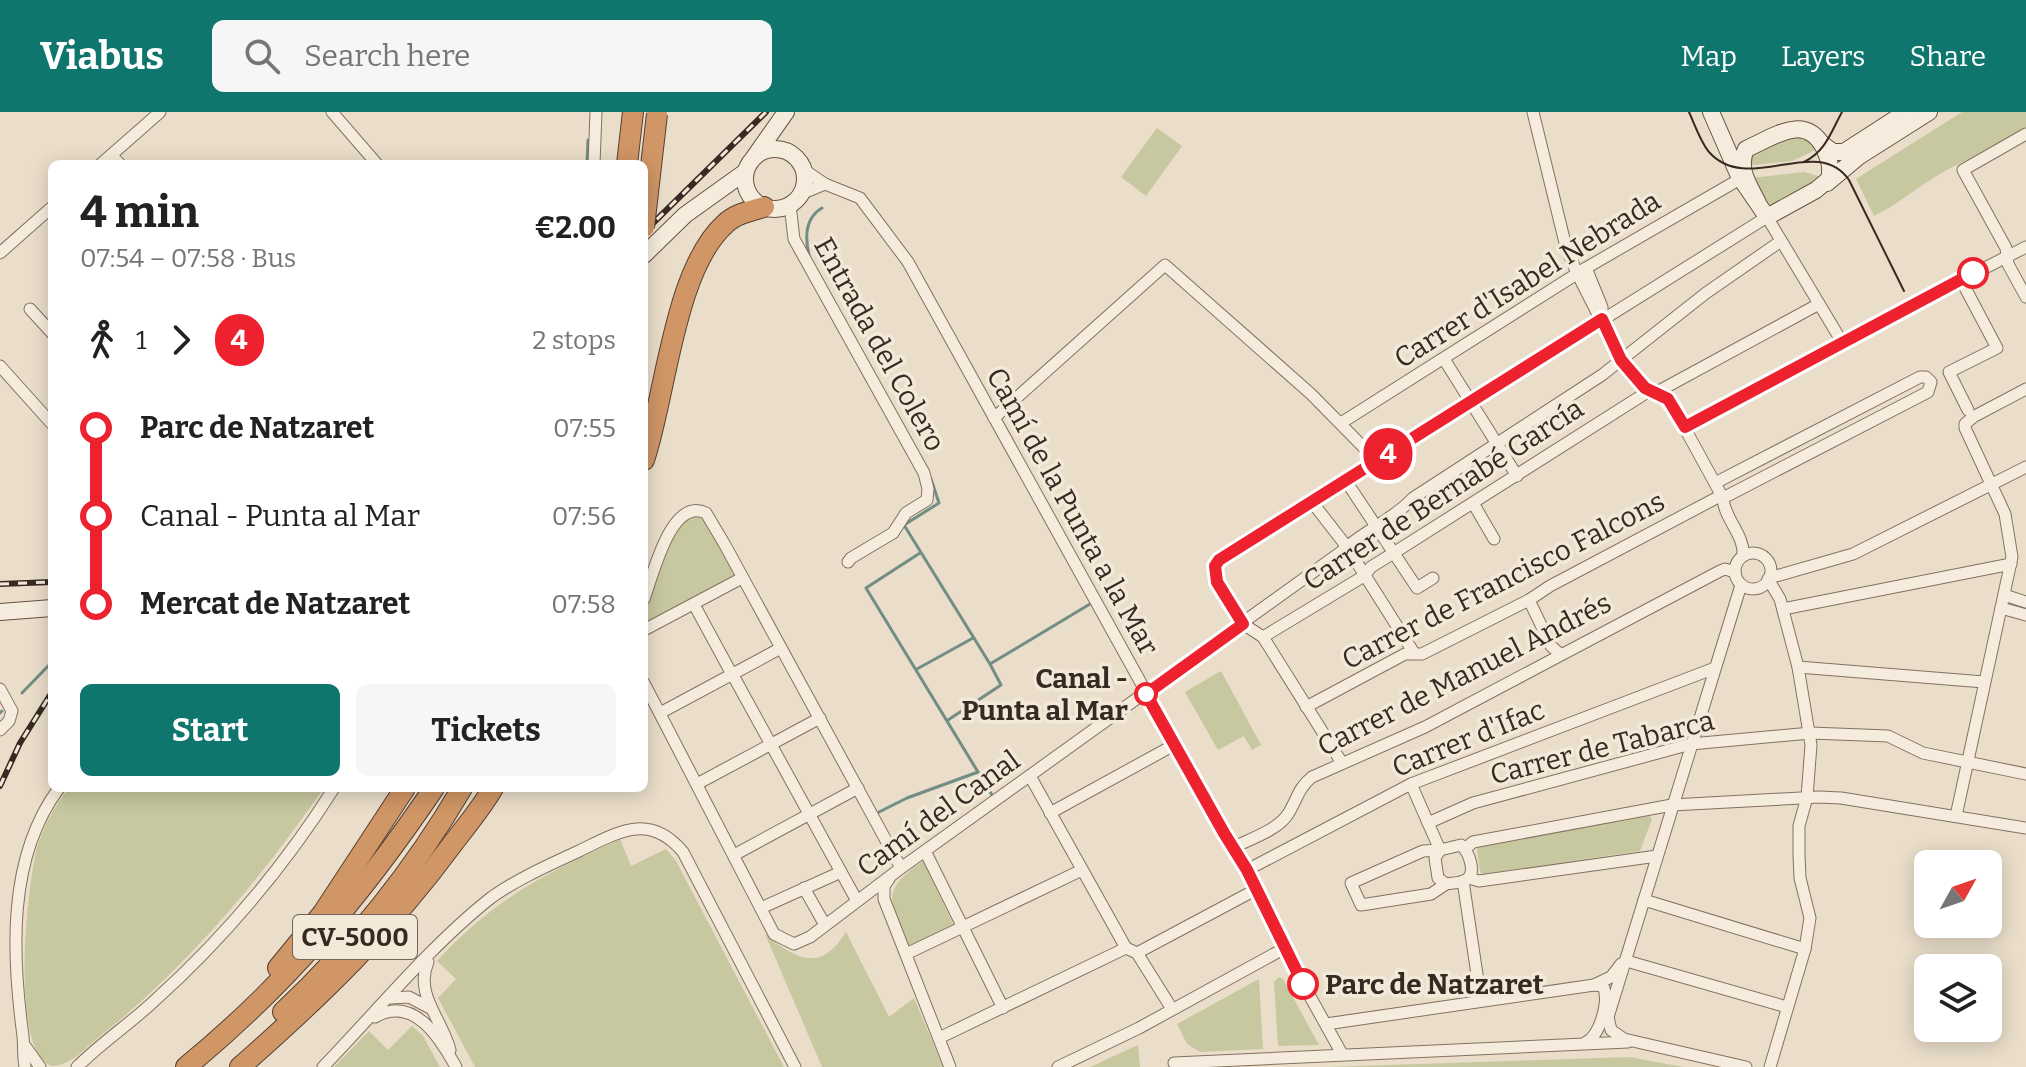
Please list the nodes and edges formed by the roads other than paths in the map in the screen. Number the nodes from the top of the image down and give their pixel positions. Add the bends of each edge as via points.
1 (160, 112) edge
2 (332, 112) edge
3 (596, 112) edge
4 (633, 112) edge
5 (788, 112) edge
6 (1533, 112) edge
7 (1711, 112) edge
8 (1720, 112) edge
9 (1906, 112) edge
10 (1929, 112) edge
11 (657, 113) edge
12 (2026, 134) edge
13 (1820, 142) junction
14 (1746, 149) junction
15 (115, 159) edge
16 (374, 160) edge
17 (594, 160) edge
18 (628, 160) edge
19 (798, 162) junction
20 (749, 165) junction
21 (1740, 179) junction
22 (1826, 183) junction
23 (825, 184) junction
24 (648, 192) edge
25 (712, 197) junction
26 (795, 199) junction
27 (757, 202) junction
28 (1763, 210) junction
29 (48, 211) edge
30 (1781, 241) junction
31 (2026, 247) edge
32 (648, 251) edge
33 (0, 253) edge
34 (2007, 256) junction
35 (1582, 271) junction
36 (1961, 280) junction
37 (2026, 297) edge
38 (1819, 304) junction
39 (30, 309) dead end
40 (1602, 319) junction
41 (48, 329) edge
42 (1842, 342) junction
43 (1444, 359) junction
44 (1621, 360) junction
45 (0, 366) edge
46 (2026, 389) edge
47 (1653, 392) junction
48 (1470, 402) junction
49 (1968, 410) dead end
50 (994, 418) junction
51 (48, 420) edge
52 (1341, 423) junction
53 (1685, 427) junction
54 (1497, 444) junction
55 (648, 445) edge
56 (1377, 461) junction
57 (2026, 467) edge
58 (1517, 476) junction
59 (1346, 481) junction
60 (1715, 483) junction
61 (1993, 484) junction
62 (1722, 497) junction
63 (1312, 502) junction
64 (1473, 503) junction
65 (1374, 527) junction
66 (1494, 539) dead end
67 (1347, 547) junction
68 (1392, 554) junction
69 (1758, 554) junction
70 (1743, 556) junction
71 (848, 562) dead end
72 (2011, 564) junction
73 (1735, 572) junction
74 (1364, 576) junction
75 (742, 578) junction
76 (1433, 578) dead end
77 (1769, 579) junction
78 (1741, 585) junction
79 (648, 589) edge
80 (2004, 595) junction
81 (48, 600) edge
82 (1529, 600) junction
83 (0, 601) edge
84 (2026, 602) edge
85 (48, 608) edge
86 (2001, 608) junction
87 (1783, 609) junction
88 (697, 610) dead end
89 (0, 612) edge
90 (2026, 615) edge
91 (1243, 624) junction
92 (648, 628) edge
93 (1263, 637) junction
94 (781, 648) junction
95 (1414, 653) junction
96 (1560, 654) junction
97 (1798, 667) junction
98 (1715, 668) junction
99 (1984, 682) junction
100 (0, 689) edge
101 (648, 690) edge
102 (1146, 694) junction
103 (1306, 707) junction
104 (660, 713) junction
105 (820, 718) junction
106 (0, 730) edge
107 (1811, 733) junction
108 (770, 744) junction
109 (1691, 744) junction
110 (1174, 745) junction
111 (1968, 761) junction
112 (1342, 763) junction
113 (2026, 774) edge
114 (1030, 776) junction
115 (697, 784) junction
116 (1411, 784) junction
117 (858, 788) junction
118 (57, 792) edge
119 (331, 792) edge
120 (402, 792) edge
121 (431, 792) edge
122 (459, 792) edge
123 (490, 792) edge
124 (1807, 797) junction
125 (1672, 805) junction
126 (1050, 813) junction
127 (809, 814) junction
128 (1956, 816) junction
129 (1428, 823) junction
130 (2026, 828) edge
131 (1234, 847) junction
132 (1466, 848) junction
133 (1440, 850) junction
134 (925, 851) junction
135 (734, 855) junction
136 (1657, 856) junction
137 (898, 870) junction
138 (1082, 870) junction
139 (1247, 870) junction
140 (841, 872) junction
141 (1466, 880) junction
142 (1446, 884) junction
143 (804, 888) junction
144 (1257, 889) junction
145 (1644, 900) junction
146 (857, 901) junction
147 (761, 908) junction
148 (825, 925) junction
149 (963, 927) junction
150 (1285, 948) junction
151 (1805, 949) junction
152 (1132, 950) junction
153 (432, 954) junction
154 (906, 954) junction
155 (1627, 961) junction
156 (1594, 985) junction
157 (387, 1000) junction
158 (1481, 1001) junction
159 (1787, 1007) junction
160 (1003, 1008) junction
161 (1172, 1009) junction
162 (436, 1015) junction
163 (364, 1024) junction
164 (1326, 1024) junction
165 (231, 1027) junction
166 (939, 1038) junction
167 (23, 1042) junction
168 (1633, 1042) junction
169 (1581, 1044) junction
170 (1342, 1054) junction
171 (1174, 1063) dead end
172 (454, 1064) edge
173 (77, 1065) edge
174 (25, 1067) edge
175 (40, 1067) edge
176 (186, 1067) edge
177 (225, 1067) edge
178 (240, 1067) edge
179 (323, 1067) edge
180 (795, 1067) edge
181 (950, 1067) edge
182 (1058, 1067) edge
183 (1746, 1067) edge
184 (1770, 1067) edge

1 - 15 street
2 - 16 street
3 - 17 street
4 - 18 highway
5 - 19 street via 784,137
5 - 20 street
6 - 35 street via 1566,247
7 - 21 street
8 - 14 street via 1732,138
9 - 13 street via 1844,152 1833,152
10 - 22 street
11 - 24 highway, bridge
12 - 34 street via 1963,170
13 - 14 street via 1798,127
13 - 22 street via 1831,164
14 - 28 street via 1743,172
19 - 20 street via 775,149 763,151
19 - 23 street, Camí de la Punta a la Mar
19 - 26 street via 805,182
20 - 25 street
20 - 27 street via 745,185
21 - 28 street
21 - 35 street, Carrer d'Isabel Nebrada
22 - 28 street
23 - 26 street
23 - 50 street, Camí de la Punta a la Mar via 868,206 908,262
25 - 27 street via 731,194
25 - 32 street
26 - 27 street via 777,209
26 - 71 street, Entrada del Colero via 794,239 924,473 928,489 927,500 906,513 893,533
27 - 55 highway via 726,223 690,280
28 - 30 street
28 - 40 street
29 - 33 street
30 - 38 street
30 - 44 street, Camí del Canal
31 - 34 street
34 - 36 street
34 - 37 street
35 - 40 street
35 - 43 street, Carrer d'Isabel Nebrada
36 - 42 street
36 - 49 street via 1997,348 1950,371
38 - 42 street
38 - 47 street, Carrer de Bernabé García
39 - 41 street
40 - 44 street
40 - 48 street
42 - 53 street
43 - 48 street
43 - 52 street, Carrer d'Isabel Nebrada
44 - 47 street
44 - 54 street, Camí del Canal
45 - 51 street
46 - 61 street via 1965,424
47 - 53 street via 1671,403
47 - 58 street, Carrer de Bernabé García
48 - 54 street
48 - 56 street
50 - 52 street via 1165,265
50 - 102 street, Camí de la Punta a la Mar
52 - 56 street
53 - 60 street
54 - 58 street
54 - 65 street, Camí del Canal
56 - 59 street
57 - 61 street
58 - 64 street, Carrer de Bernabé García
59 - 63 street
59 - 65 street
60 - 62 street
60 - 62 street, Carrer de Francisco Falcons via 1920,377 1931,382 1928,392
61 - 72 street via 2005,514
61 - 77 street via 1853,554
62 - 69 street
62 - 70 street
62 - 82 street, Carrer de Francisco Falcons
63 - 67 street
63 - 91 street via 1215,566 1217,582
64 - 66 street
64 - 68 street, Carrer de Bernabé García
65 - 67 street, Camí del Canal
65 - 68 street
67 - 74 street
67 - 91 street, Camí del Canal
68 - 74 street, Carrer de Bernabé García
68 - 76 street via 1417,588
69 - 70 street
69 - 77 street via 1768,562
70 - 73 street
72 - 80 street
72 - 87 street
73 - 78 street
73 - 96 street, Carrer de Manuel Andrés via 1720,571
74 - 93 street, Carrer de Bernabé García
74 - 95 street
75 - 79 street via 712,521 693,510 675,520
75 - 92 street
75 - 94 street
77 - 78 street via 1758,588
77 - 87 street
78 - 98 street
80 - 84 street
80 - 86 street
81 - 83 street
82 - 95 street, Carrer de Francisco Falcons via 1422,654
82 - 96 street
85 - 89 street
86 - 90 street
86 - 99 street
87 - 97 street
88 - 108 street
91 - 93 street
91 - 102 street, Camí del Canal
93 - 103 street
94 - 104 street
94 - 105 street
95 - 103 street, Carrer de Francisco Falcons
96 - 112 street, Carrer de Manuel Andrés via 1425,727
97 - 99 street
97 - 107 street
98 - 109 street
98 - 116 street, Carrer d'Ifac
99 - 111 street
100 - 106 street via 12,711
101 - 104 street
102 - 110 street, Camí de la Punta a la Mar
102 - 114 street, Camí del Canal
103 - 112 street
104 - 115 street
105 - 108 street
105 - 117 street
107 - 109 street, Carrer de Tabarca
107 - 111 street, Carrer de Tabarca via 1888,736 1915,751
107 - 124 street
108 - 115 street
108 - 127 street
109 - 125 street
109 - 129 street, Carrer de Tabarca via 1473,803
110 - 126 street
110 - 131 street, Camí de la Punta a la Mar
111 - 113 street
111 - 128 street
112 - 131 street, Carrer de Manuel Andrés via 1301,785 1281,822
114 - 126 street
114 - 134 street, Camí del Canal
115 - 135 street
116 - 129 street
116 - 139 street, Carrer d'Ifac
117 - 127 street
117 - 137 street
118 - 167 street via 33,833 22,875 15,956
119 - 173 street via 231,922 153,1003
120 - 165 highway via 323,913
121 - 165 highway, CV-5000 via 335,923 286,978
122 - 177 highway, CV-5000 via 354,938
123 - 178 highway via 367,949
124 - 125 street
124 - 128 street
124 - 151 street via 1799,840 1800,878 1810,918
125 - 132 street via 1473,842
125 - 136 street
126 - 138 street
127 - 135 street
127 - 140 street
128 - 130 street
129 - 133 street
131 - 139 street, Camí de la Punta a la Mar
132 - 133 street
132 - 141 street via 1471,872
133 - 142 street via 1435,858 1438,878
133 - 142 street via 1423,851 1351,883 1361,905 1431,894
134 - 137 street, Camí del Canal
134 - 149 street
135 - 147 street
136 - 141 street
136 - 145 street
137 - 146 street, Camí del Canal
137 - 154 street via 884,886 884,899
138 - 149 street
138 - 152 street
139 - 144 street, Camí de la Punta a la Mar
140 - 143 street, Camí del Canal
140 - 146 street
141 - 142 street
141 - 158 street
143 - 147 street, Camí del Canal
143 - 148 street
144 - 150 street, Camí de la Punta a la Mar
144 - 152 street
145 - 151 street
145 - 155 street
146 - 148 street, Camí del Canal
147 - 148 street, Camí del Canal via 774,934 794,944
149 - 154 street
149 - 160 street
150 - 161 street
150 - 164 street, Camí de la Punta a la Mar
151 - 159 street
152 - 160 street
152 - 161 street
153 - 157 street
153 - 162 street via 423,987
153 - 180 street via 476,910 513,883 617,833 657,831 683,852
154 - 166 street
155 - 156 street
155 - 159 street
155 - 168 street via 1608,1023 1617,1036
156 - 158 street
156 - 169 street via 1603,986 1606,996 1596,1035
157 - 162 street via 409,997
157 - 163 street
158 - 164 street
159 - 184 street
160 - 166 street
161 - 182 street
162 - 172 street
163 - 172 street via 388,1012 411,1013 426,1023
163 - 179 street
164 - 170 street, Camí de la Punta a la Mar
165 - 176 highway, CV-5000
166 - 181 street
167 - 174 street
167 - 175 street
168 - 169 street
168 - 183 street
169 - 170 street
170 - 171 street

